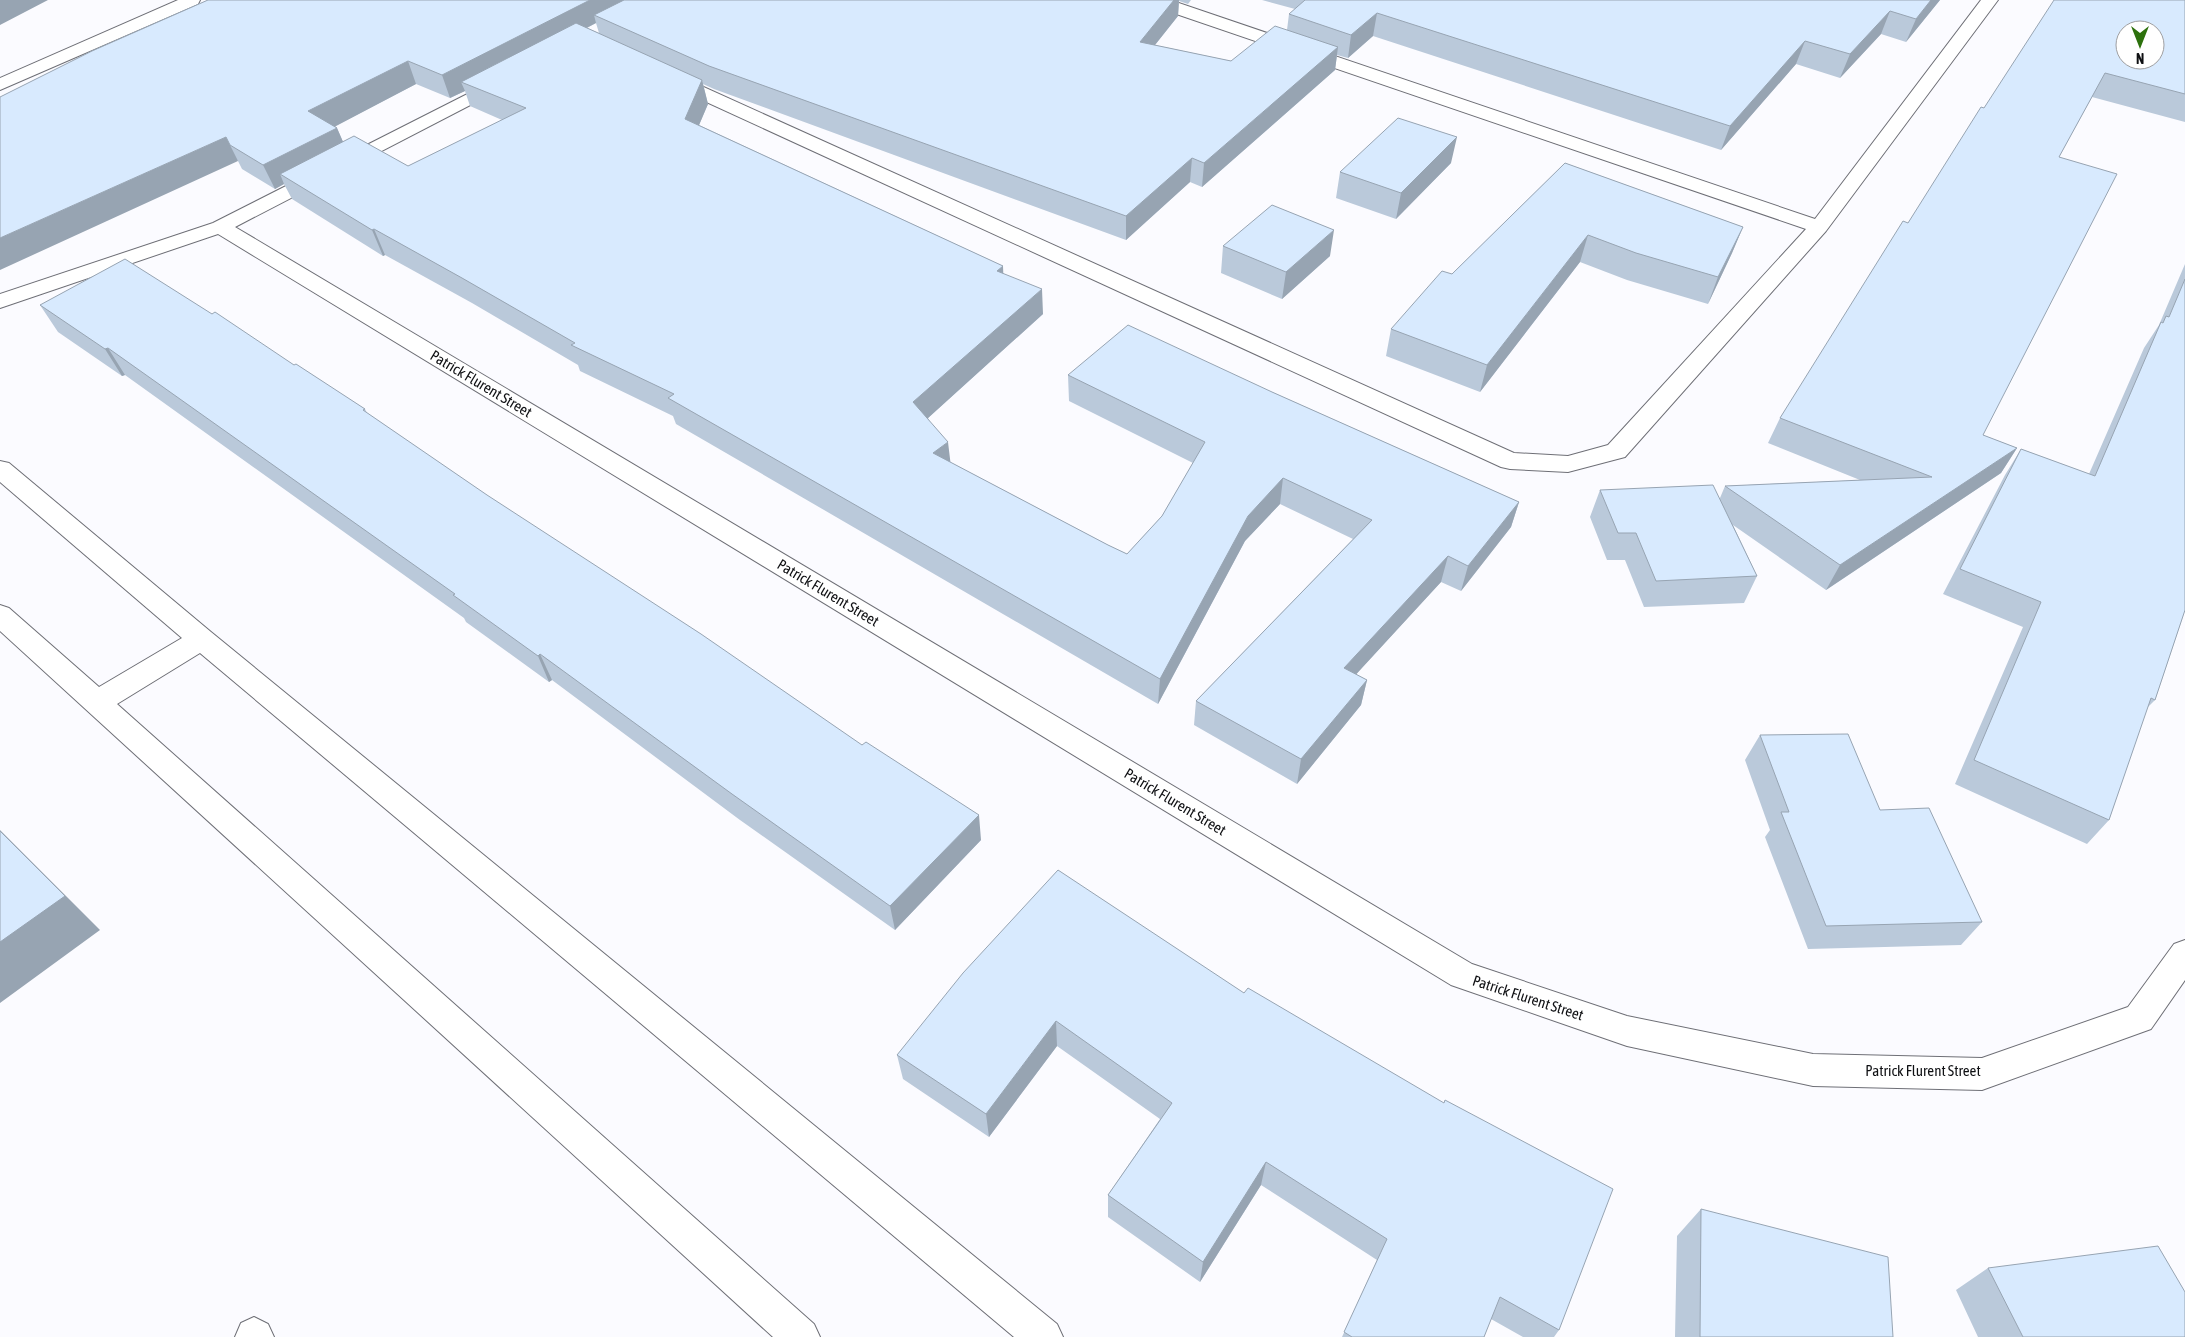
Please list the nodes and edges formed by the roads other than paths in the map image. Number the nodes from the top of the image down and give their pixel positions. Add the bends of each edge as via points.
1 (192, 0) edge
2 (1153, 0) edge
3 (1990, 0) edge
4 (0, 66) edge
5 (521, 72) edge
6 (656, 72) edge
7 (19, 77) junction
8 (0, 85) edge
9 (220, 228) junction
10 (1819, 228) junction
11 (0, 301) edge
12 (0, 469) edge
13 (0, 615) edge
14 (201, 640) junction
15 (97, 702) junction
16 (2185, 954) edge
17 (801, 1337) edge
18 (1044, 1337) edge

1 - 7 street
2 - 10 street
3 - 10 street
4 - 7 street
5 - 9 street
6 - 10 street via 1510,461 1568,464 1616,451
7 - 8 street
9 - 11 street
9 - 16 street, Patrick Flurent Street via 1462,975 1628,1031 1813,1070 1982,1074 2139,1018
12 - 14 street
13 - 15 street
14 - 15 street
14 - 18 street
15 - 17 street

